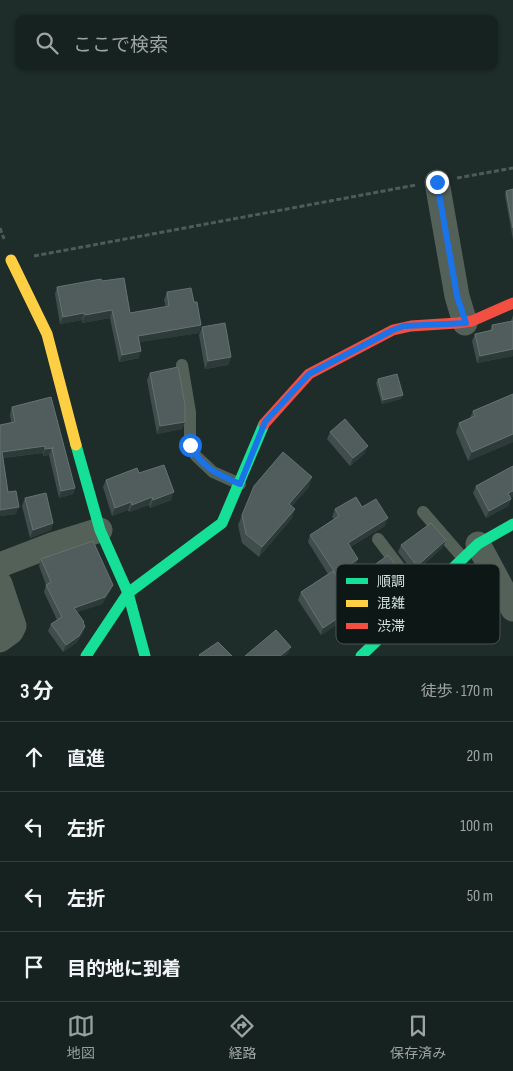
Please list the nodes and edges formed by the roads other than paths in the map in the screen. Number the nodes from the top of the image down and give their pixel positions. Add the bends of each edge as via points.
1 (437, 182) road end
2 (11, 260) road end
3 (513, 303) edge
4 (466, 323) junction
5 (182, 365) dead end
6 (240, 484) junction
7 (423, 512) dead end
8 (513, 524) edge
9 (100, 530) junction
10 (378, 539) dead end
11 (471, 551) junction
12 (397, 564) edge
13 (457, 564) edge
14 (480, 564) edge
15 (0, 565) edge
16 (0, 584) edge
17 (500, 591) edge
18 (128, 594) junction
19 (513, 609) edge
20 (0, 640) edge
21 (373, 644) edge
22 (86, 656) edge
23 (145, 656) edge
24 (361, 656) edge

1 - 4 street via 457,296
2 - 9 street via 47,334
3 - 4 street
4 - 6 street via 404,326 309,374 265,422
5 - 6 lane via 190,412 190,445 196,456 213,472
6 - 18 street via 222,523
7 - 11 lane
8 - 11 street
9 - 15 street
9 - 18 street
10 - 12 lane
11 - 13 street
11 - 14 street
16 - 20 street via 14,626
17 - 19 street
18 - 22 street
18 - 23 street
21 - 24 street

